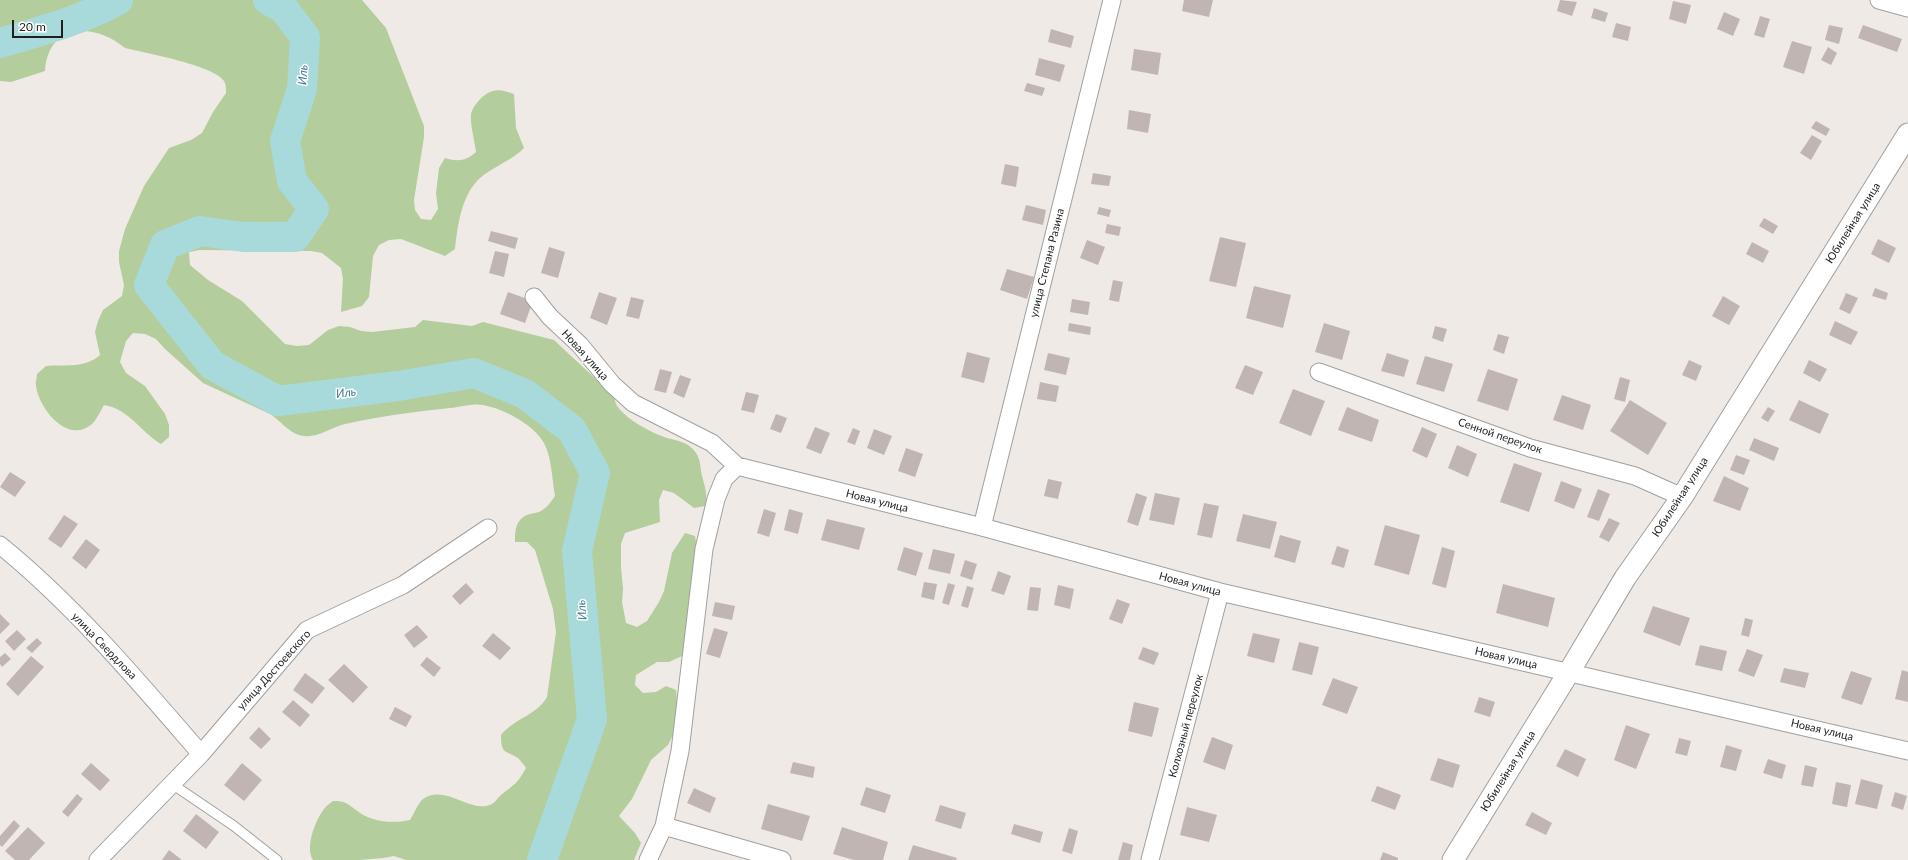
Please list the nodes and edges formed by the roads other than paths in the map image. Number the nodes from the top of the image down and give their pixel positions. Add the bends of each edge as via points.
1 (1112, 0) edge
2 (1879, 0) edge
3 (1908, 8) edge
4 (1908, 134) edge
5 (534, 297) dead end
6 (1319, 372) dead end
7 (737, 466) junction
8 (1682, 497) junction
9 (982, 527) junction
10 (488, 528) dead end
11 (0, 545) edge
12 (1220, 592) junction
13 (1569, 672) junction
14 (1908, 751) edge
15 (201, 754) junction
16 (172, 784) junction
17 (664, 826) junction
18 (98, 860) edge
19 (277, 860) edge
20 (648, 860) edge
21 (782, 860) edge
22 (1150, 860) edge
23 (1453, 860) edge

1 - 9 street, улица Степана Разина
2 - 3 street
4 - 8 street, Юбилейная улица
5 - 7 street, Новая улица via 550,317 580,345 612,384 633,403 712,443
6 - 8 street, Сенной переулок via 1530,448 1635,476
7 - 9 street, Новая улица
7 - 17 street via 724,479 716,499 704,549 680,751
8 - 13 street, Юбилейная улица via 1625,578
9 - 12 street, Новая улица
10 - 15 street, улица Достоевского via 403,585 307,630
11 - 15 street, улица Свердлова via 20,561 108,647
12 - 13 street, Новая улица
12 - 22 street, Колхозный переулок
13 - 14 street, Новая улица
13 - 23 street, Юбилейная улица
15 - 16 street, улица Достоевского
16 - 18 street, улица Достоевского
16 - 19 lane via 234,826
17 - 20 street
17 - 21 street

